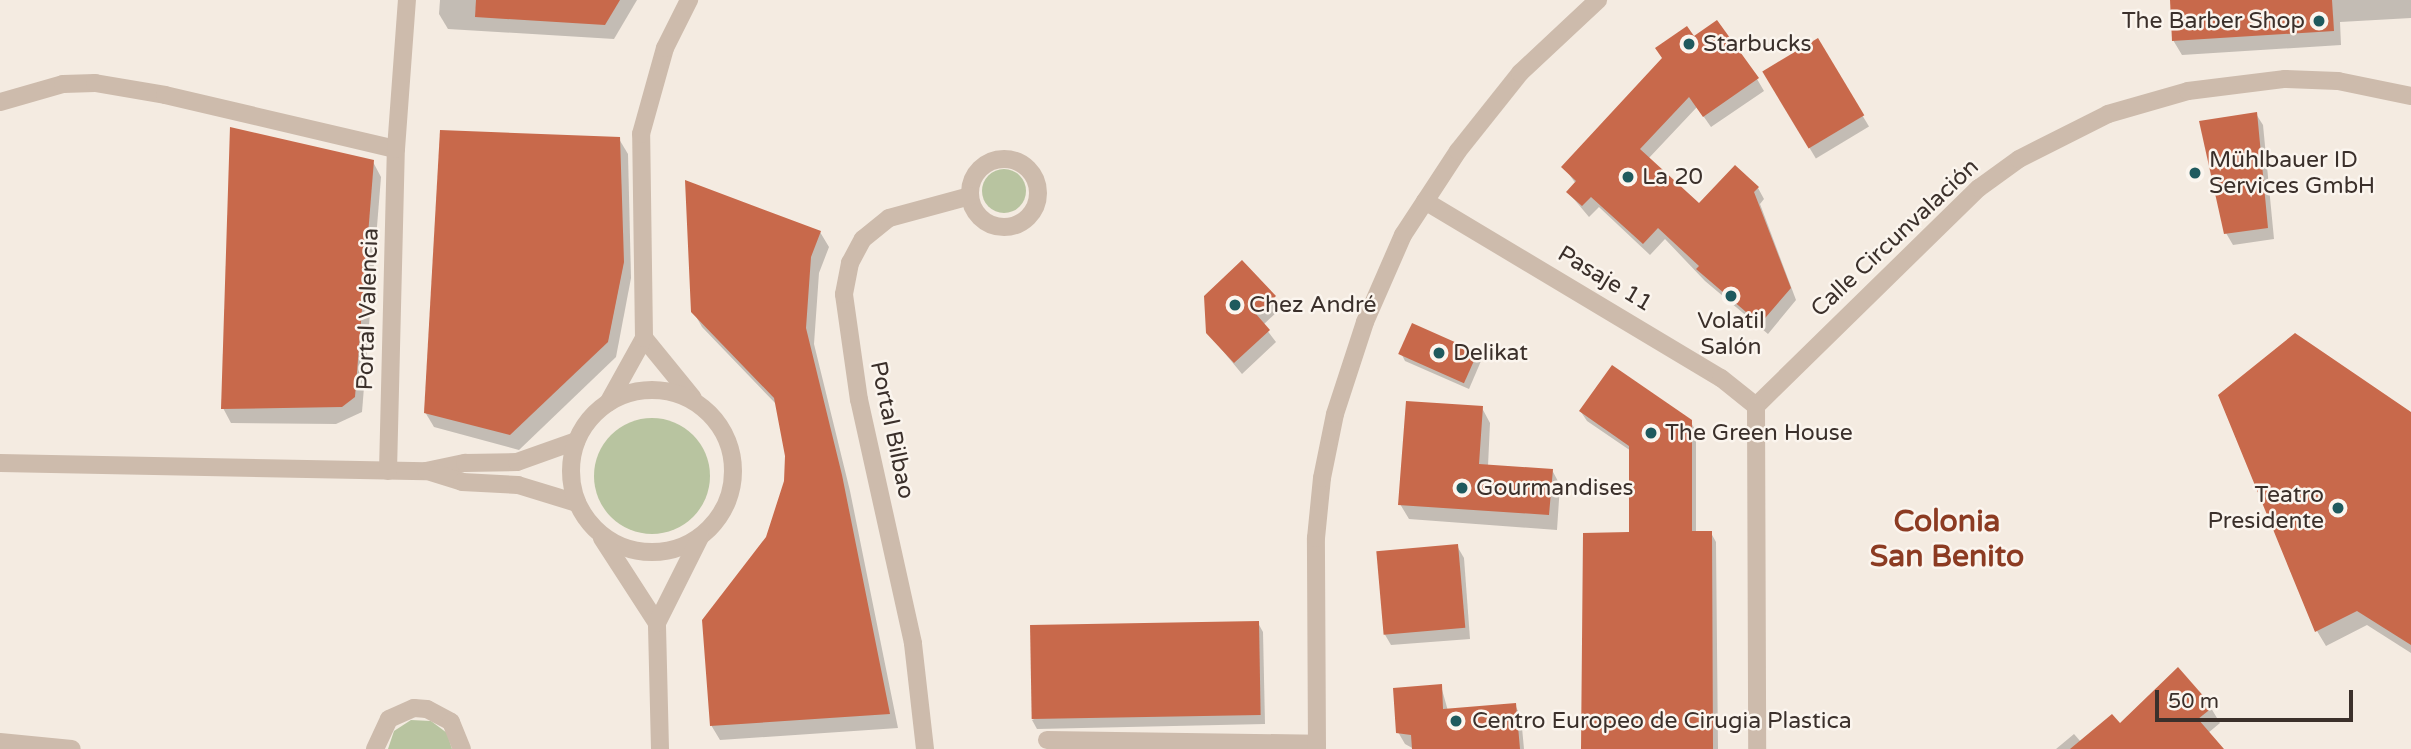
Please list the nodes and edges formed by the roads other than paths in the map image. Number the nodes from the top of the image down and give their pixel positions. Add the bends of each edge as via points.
1 (407, 0) edge
2 (689, 0) edge
3 (1598, 0) edge
4 (2411, 96) edge
5 (0, 102) edge
6 (396, 149) junction
7 (970, 197) dead end
8 (1424, 201) junction
9 (644, 338) junction
10 (608, 403) junction
11 (696, 403) junction
12 (1756, 406) junction
13 (576, 441) junction
14 (0, 464) edge
15 (388, 471) junction
16 (426, 471) junction
17 (576, 503) junction
18 (599, 534) junction
19 (700, 537) junction
20 (657, 623) junction
21 (1047, 740) dead end
22 (0, 742) edge
23 (1317, 746) edge
24 (72, 749) edge
25 (375, 749) edge
26 (462, 749) edge
27 (660, 749) edge
28 (925, 749) edge
29 (1757, 749) edge

1 - 6 street, Portal Valencia
2 - 9 street via 665,48 642,134
3 - 8 street via 1550,41 1504,91
4 - 12 street, Calle Circunvalación via 2338,81 2285,79 2188,91 2108,114 2020,159 1979,188
5 - 6 street via 63,84 95,83 165,94
6 - 15 street, Portal Valencia
7 - 28 street, Portal Bilbao via 889,218 863,239 850,262 844,294 859,400 913,643
8 - 12 street, Pasaje 11 via 1721,378
8 - 23 street via 1381,280 1330,438 1316,538
9 - 10 street
9 - 11 street
10 - 11 street via 646,390 672,392
10 - 13 street via 589,420
11 - 19 street via 727,439 734,475 724,510
12 - 29 street
13 - 16 street via 517,462 464,463
13 - 17 street via 570,466
14 - 15 street
15 - 16 street
16 - 17 street via 462,482 536,489
17 - 18 street
18 - 19 street via 620,546 655,553
18 - 20 street
19 - 20 street
20 - 27 street
21 - 23 street
22 - 24 street
25 - 26 street via 389,719 414,708 427,709 451,722

